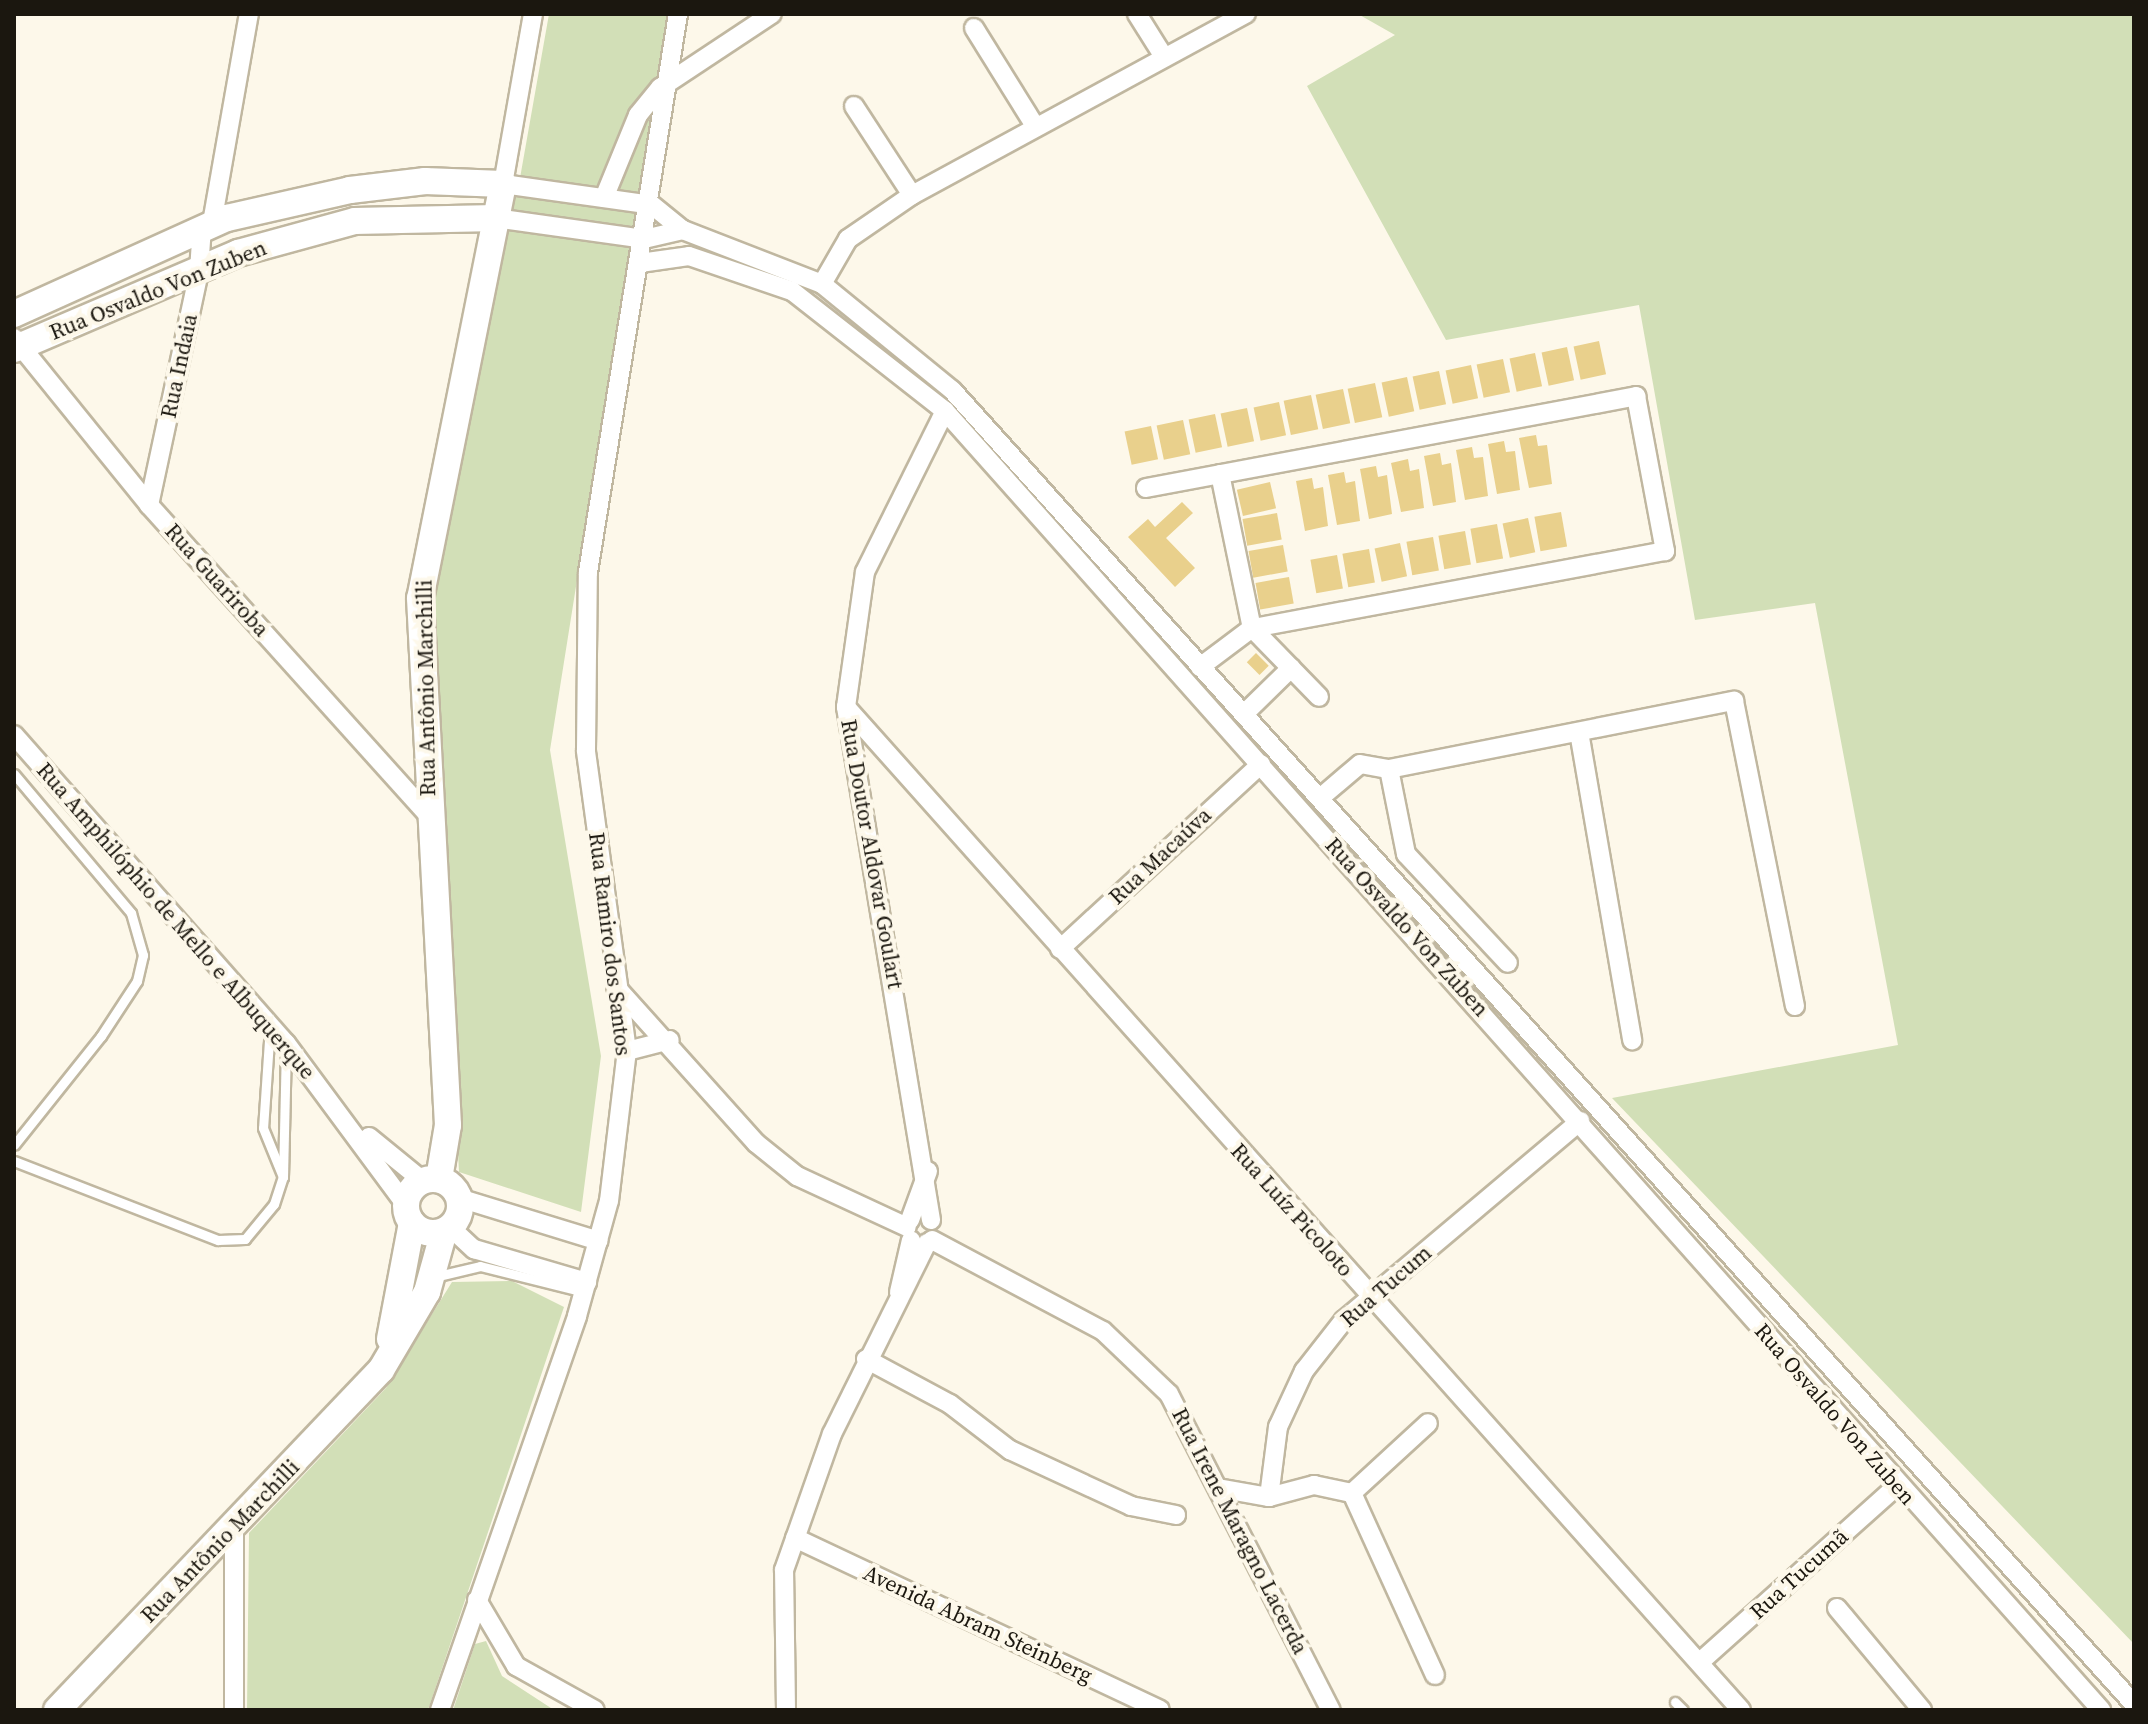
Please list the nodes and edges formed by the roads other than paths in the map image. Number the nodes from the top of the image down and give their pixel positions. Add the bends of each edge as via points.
1 (249, 14) edge
2 (533, 14) edge
3 (678, 14) edge
4 (772, 14) edge
5 (1137, 14) edge
6 (1246, 14) edge
7 (974, 28) dead end
8 (1164, 57) junction
9 (669, 80) junction
10 (854, 106) dead end
11 (1035, 126) junction
12 (503, 184) junction
13 (912, 195) junction
14 (604, 198) junction
15 (652, 205) junction
16 (495, 218) junction
17 (207, 225) junction
18 (683, 230) junction
19 (644, 239) junction
20 (640, 263) junction
21 (199, 271) junction
22 (822, 284) junction
23 (14, 314) edge
24 (16, 344) edge
25 (945, 411) junction
26 (1220, 474) junction
27 (1146, 488) dead end
28 (149, 505) junction
29 (1252, 628) junction
30 (1200, 667) junction
31 (1291, 668) junction
32 (1319, 697) dead end
33 (846, 707) junction
34 (1244, 714) junction
35 (1579, 732) junction
36 (14, 735) edge
37 (1261, 764) junction
38 (1389, 769) junction
39 (14, 774) edge
40 (1320, 798) junction
41 (428, 815) junction
42 (1060, 949) junction
43 (1508, 963) dead end
44 (616, 987) junction
45 (1795, 1006) dead end
46 (270, 1026) junction
47 (670, 1040) junction
48 (1632, 1040) dead end
49 (286, 1043) junction
50 (627, 1051) junction
51 (339, 1107) junction
52 (1580, 1121) junction
53 (14, 1145) edge
54 (14, 1161) edge
55 (928, 1171) junction
56 (283, 1177) junction
57 (431, 1180) junction
58 (409, 1214) junction
59 (452, 1220) junction
60 (917, 1234) junction
61 (599, 1241) junction
62 (587, 1283) junction
63 (427, 1292) junction
64 (1370, 1298) junction
65 (866, 1359) junction
66 (381, 1370) junction
67 (1428, 1423) dead end
68 (1897, 1486) junction
69 (1218, 1488) junction
70 (1352, 1493) junction
71 (1269, 1497) junction
72 (1176, 1515) dead end
73 (234, 1529) junction
74 (795, 1538) junction
75 (477, 1600) junction
76 (1837, 1608) dead end
77 (1700, 1662) junction
78 (1435, 1675) dead end
79 (2134, 1704) edge
80 (57, 1710) edge
81 (234, 1710) edge
82 (440, 1710) edge
83 (595, 1710) edge
84 (786, 1710) edge
85 (1160, 1710) edge
86 (1331, 1710) edge
87 (1741, 1710) edge
88 (1922, 1710) edge
89 (2101, 1710) edge

1 - 17 street, Rua Indaia
2 - 12 street, Rua Antônio Marchilli
3 - 9 street, Rua Ramiro dos Santos
4 - 9 street
5 - 8 street
6 - 8 street
7 - 11 street
8 - 11 street
9 - 14 street via 638,115
9 - 15 street, Rua Ramiro dos Santos
10 - 13 street
11 - 13 street
12 - 14 street, Rua Osvaldo Von Zuben
12 - 16 street, Rua Antônio Marchilli
12 - 17 street, Rua Osvaldo Von Zuben via 425,181 350,190
13 - 22 street via 848,239
14 - 15 street, Rua Osvaldo Von Zuben
15 - 18 street, Rua Osvaldo Von Zuben
15 - 19 street, Rua Ramiro dos Santos
16 - 19 street, Rua Osvaldo Von Zuben
16 - 21 street, Rua Osvaldo Von Zuben via 355,221
16 - 41 street, Rua Antônio Marchilli via 420,598
17 - 21 street, Rua Indaia
17 - 23 street, Rua Osvaldo Von Zuben
18 - 19 street, Rua Osvaldo Von Zuben
18 - 22 street, Rua Osvaldo Von Zuben
19 - 20 street, Rua Ramiro dos Santos
20 - 25 street, Rua Osvaldo Von Zuben via 689,256 792,291
20 - 44 street, Rua Ramiro dos Santos via 588,572 584,669 586,750
21 - 24 street, Rua Osvaldo Von Zuben
21 - 28 street, Rua Indaia
22 - 30 street, Rua Osvaldo Von Zuben via 952,390
24 - 28 street, Rua Guariroba
25 - 33 street, Rua Doutor Aldovar Goulart via 865,572
25 - 37 street, Rua Osvaldo Von Zuben
26 - 27 street
26 - 29 street
26 - 29 street via 1636,396 1665,551
28 - 41 street, Rua Guariroba
29 - 30 street
29 - 31 street
30 - 34 street, Rua Osvaldo Von Zuben
31 - 32 street
31 - 34 street
33 - 42 street, Rua Luíz Picoloto
33 - 55 street, Rua Doutor Aldovar Goulart
34 - 40 street, Rua Osvaldo Von Zuben
35 - 38 street
35 - 45 street via 1734,701
35 - 48 street
36 - 46 street, Rua Amphilóphio de Mello e Albuquerque
37 - 42 street, Rua Macaúva
37 - 52 street, Rua Osvaldo Von Zuben
38 - 40 street via 1360,764
38 - 43 street via 1406,854
39 - 53 lane via 131,913 143,955 137,981 101,1036
40 - 79 street, Rua Osvaldo Von Zuben
41 - 57 street, Rua Antônio Marchilli via 448,1125
42 - 64 street, Rua Luíz Picoloto
44 - 47 street, Rua Irene Maragno Lacerda
44 - 50 street, Rua Ramiro dos Santos
46 - 49 street, Rua Amphilóphio de Mello e Albuquerque
46 - 56 lane via 263,1128
47 - 50 street
47 - 60 street, Rua Irene Maragno Lacerda via 756,1143 797,1176
49 - 51 street, Rua Amphilóphio de Mello e Albuquerque
49 - 56 lane
50 - 61 street, Rua Ramiro dos Santos
51 - 57 street, Rua Amphilóphio de Mello e Albuquerque
51 - 58 street, Rua Amphilóphio de Mello e Albuquerque
52 - 64 street, Rua Tucum
52 - 68 street, Rua Osvaldo Von Zuben
54 - 56 lane via 218,1240 245,1239 274,1204
55 - 60 street
55 - 60 street, Rua Doutor Aldovar Goulart via 931,1220
57 - 58 street
57 - 59 street
58 - 59 street
58 - 66 street, Rua Antônio Marchilli via 404,1291
59 - 61 street
59 - 62 street via 474,1249
59 - 63 street, Rua Antônio Marchilli
60 - 65 street via 898,1294
60 - 69 street, Rua Irene Maragno Lacerda via 1103,1331 1169,1394
61 - 62 street, Rua Ramiro dos Santos
62 - 63 lane via 480,1266 441,1273
62 - 75 street, Rua Ramiro dos Santos
63 - 66 street, Rua Antônio Marchilli
64 - 71 street, Rua Tucum via 1304,1371 1278,1427
64 - 77 street, Rua Luíz Picoloto
65 - 72 street via 950,1404 1010,1450 1131,1506
65 - 74 street
66 - 73 street, Rua Antônio Marchilli
67 - 70 street
68 - 77 street, Rua Tucumã
68 - 89 street, Rua Osvaldo Von Zuben
69 - 71 street
69 - 86 street, Rua Irene Maragno Lacerda
70 - 71 street via 1314,1485
70 - 78 street
73 - 80 street, Rua Antônio Marchilli
73 - 81 street
74 - 84 street via 784,1570
74 - 85 street, Avenida Abram Steinberg
75 - 82 street, Rua Ramiro dos Santos
75 - 83 street via 516,1666
76 - 88 street
77 - 87 street, Rua Luíz Picoloto

